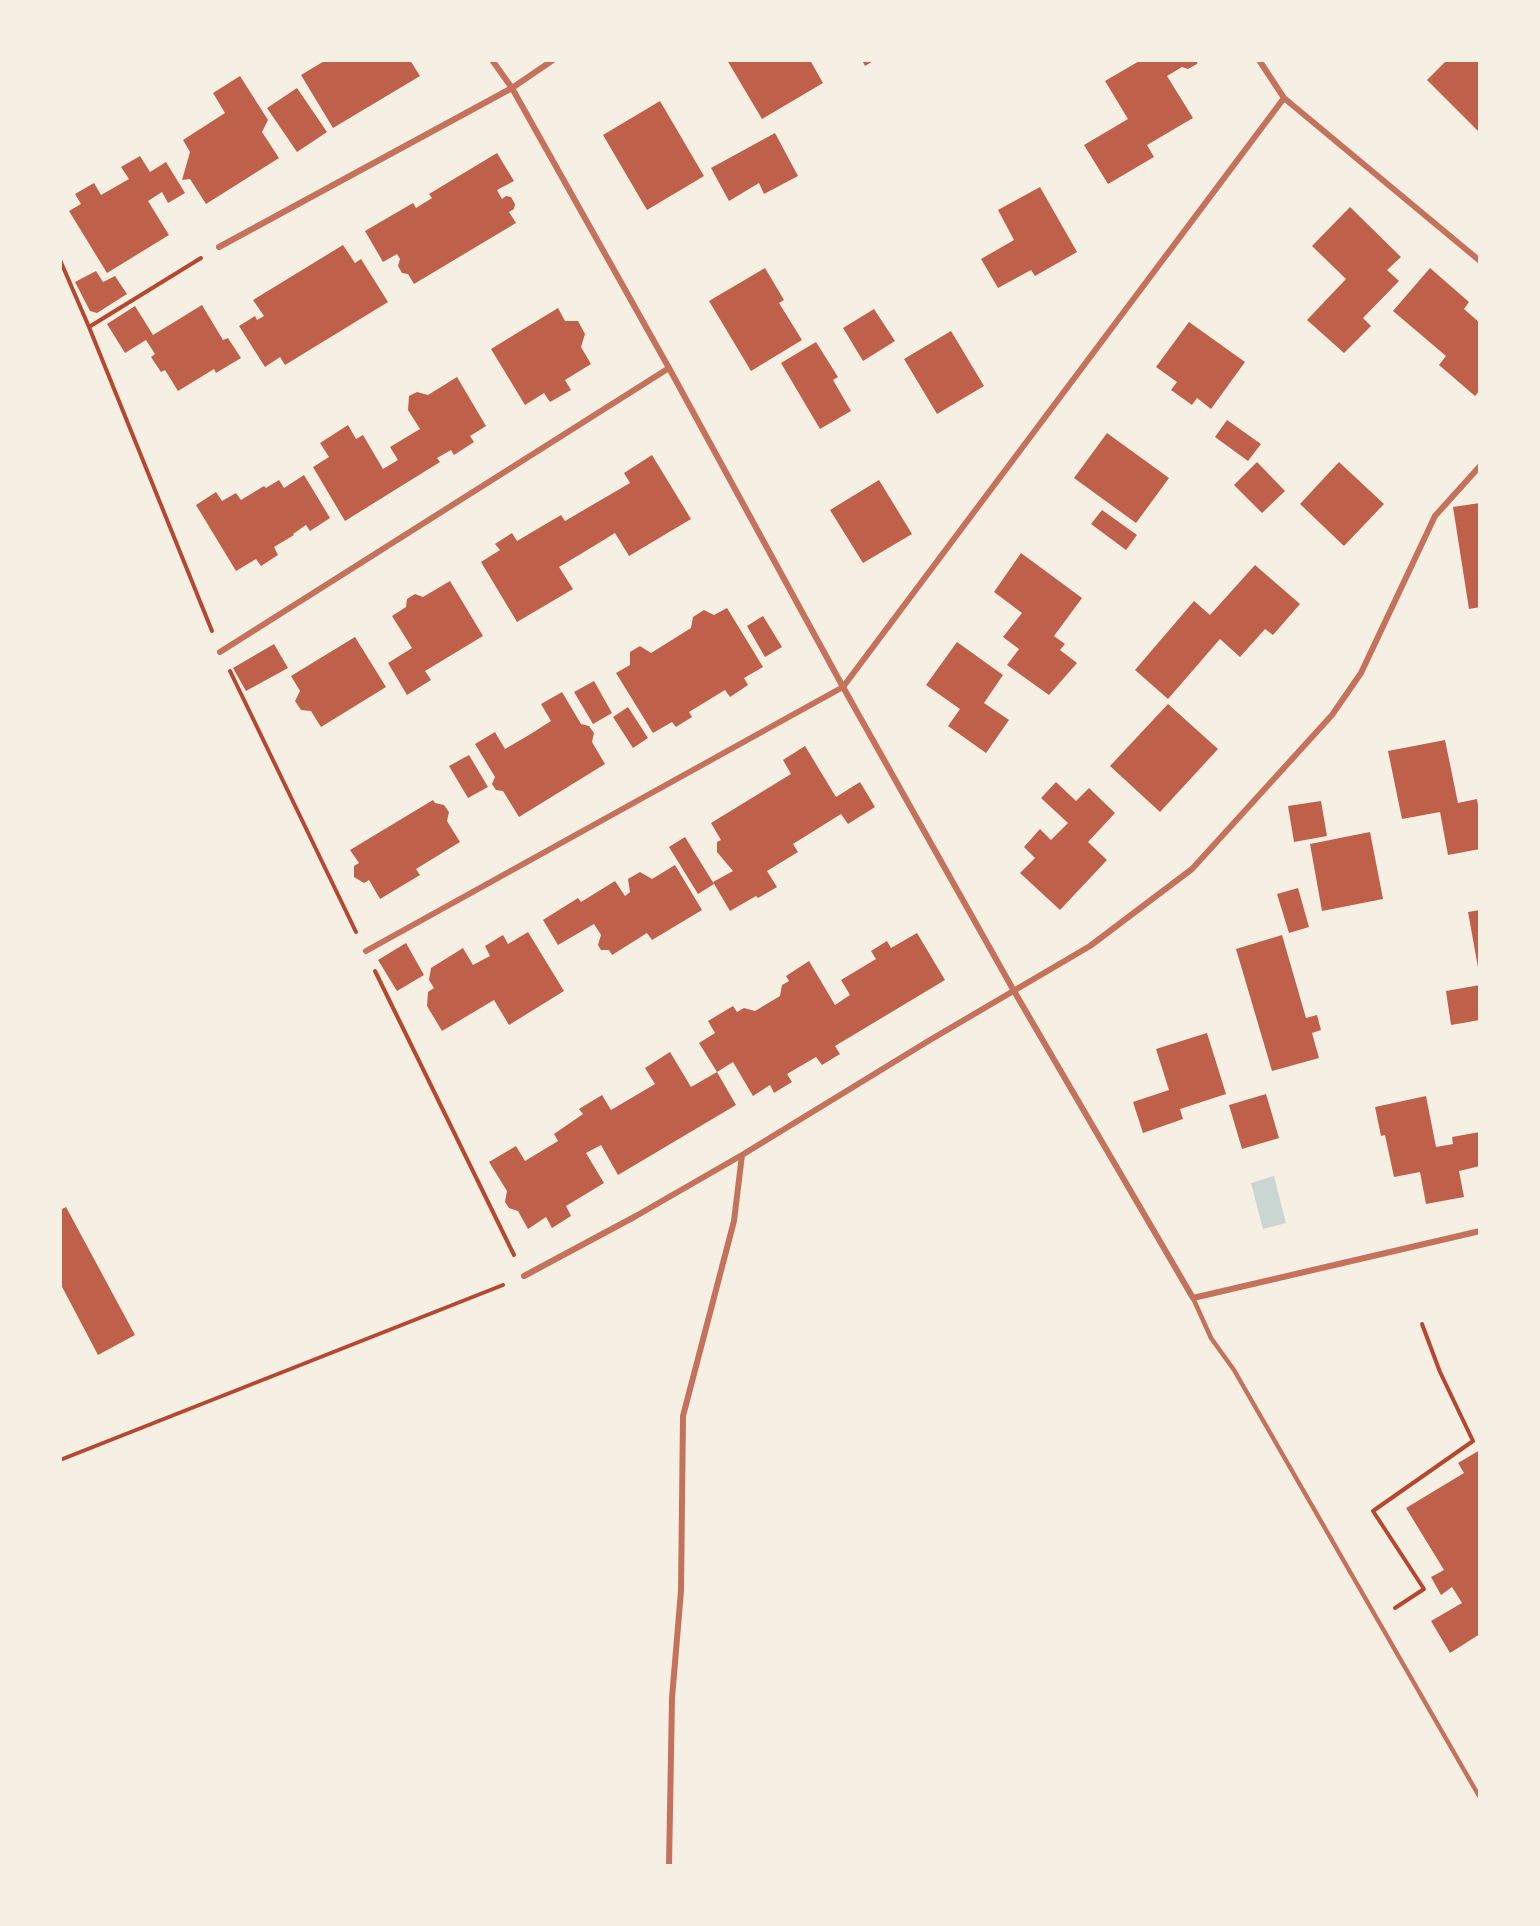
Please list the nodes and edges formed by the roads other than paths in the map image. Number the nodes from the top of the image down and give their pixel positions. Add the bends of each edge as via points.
1 (492, 60) edge
2 (553, 60) edge
3 (1259, 60) edge
4 (512, 88) junction
5 (1284, 98) junction
6 (219, 247) road end
7 (1480, 261) edge
8 (669, 368) junction
9 (1480, 466) edge
10 (220, 652) road end
11 (843, 687) junction
12 (366, 951) road end
13 (1014, 991) junction
14 (742, 1155) junction
15 (1480, 1231) edge
16 (524, 1276) road end
17 (1193, 1298) junction
18 (1479, 1796) edge
19 (669, 1866) edge

1 - 4 street
2 - 4 street
3 - 5 street
4 - 6 street
4 - 8 street
5 - 7 street
5 - 11 street
8 - 10 street
8 - 11 street
9 - 13 street via 1435,516 1361,673 1332,715 1192,870 1090,946
11 - 12 street
11 - 13 street
13 - 14 street
13 - 17 street
14 - 16 street
14 - 19 street via 734,1221 683,1416 681,1590 672,1698
15 - 17 street
17 - 18 lane via 1211,1338 1234,1370

